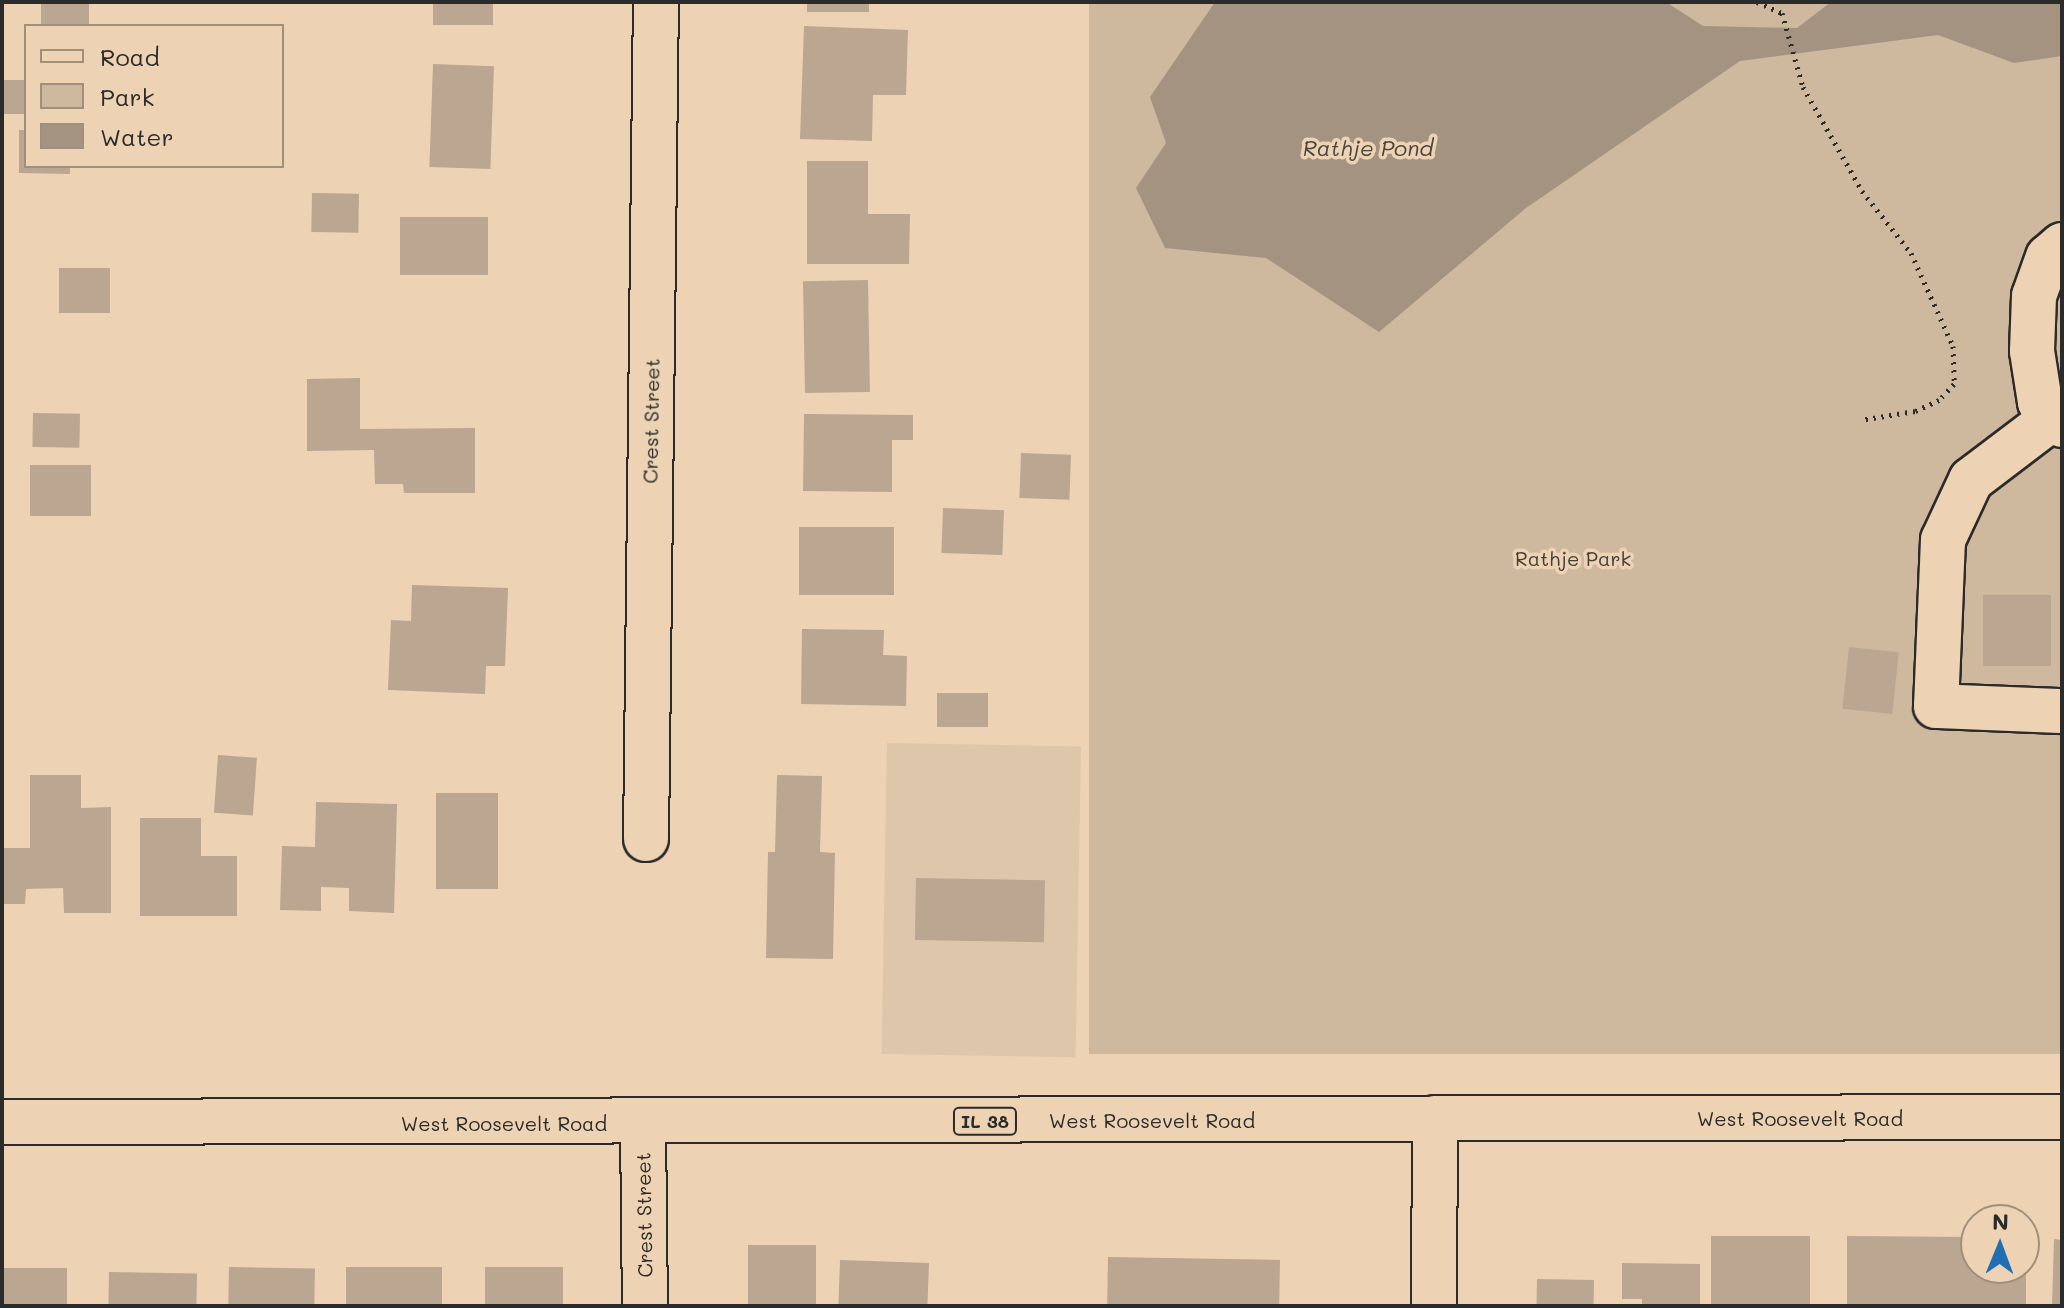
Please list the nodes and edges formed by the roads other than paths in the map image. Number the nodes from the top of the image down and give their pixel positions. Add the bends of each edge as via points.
1 (656, 2) edge
2 (2062, 245) edge
3 (2058, 421) edge
4 (2062, 711) edge
5 (646, 839) dead end
6 (2062, 1117) edge
7 (1435, 1118) junction
8 (2, 1122) edge
9 (643, 1123) junction
10 (645, 1306) edge
11 (1434, 1306) edge

1 - 5 main road, Crest Street
2 - 3 main road via 2048,257 2034,296 2032,351 2040,402
3 - 4 main road via 1971,480 1943,540 1936,706
6 - 7 main road, West Roosevelt Road / IL 38
7 - 9 main road, West Roosevelt Road / IL 38
7 - 11 main road
8 - 9 main road, West Roosevelt Road / IL 38
9 - 10 main road, Crest Street

